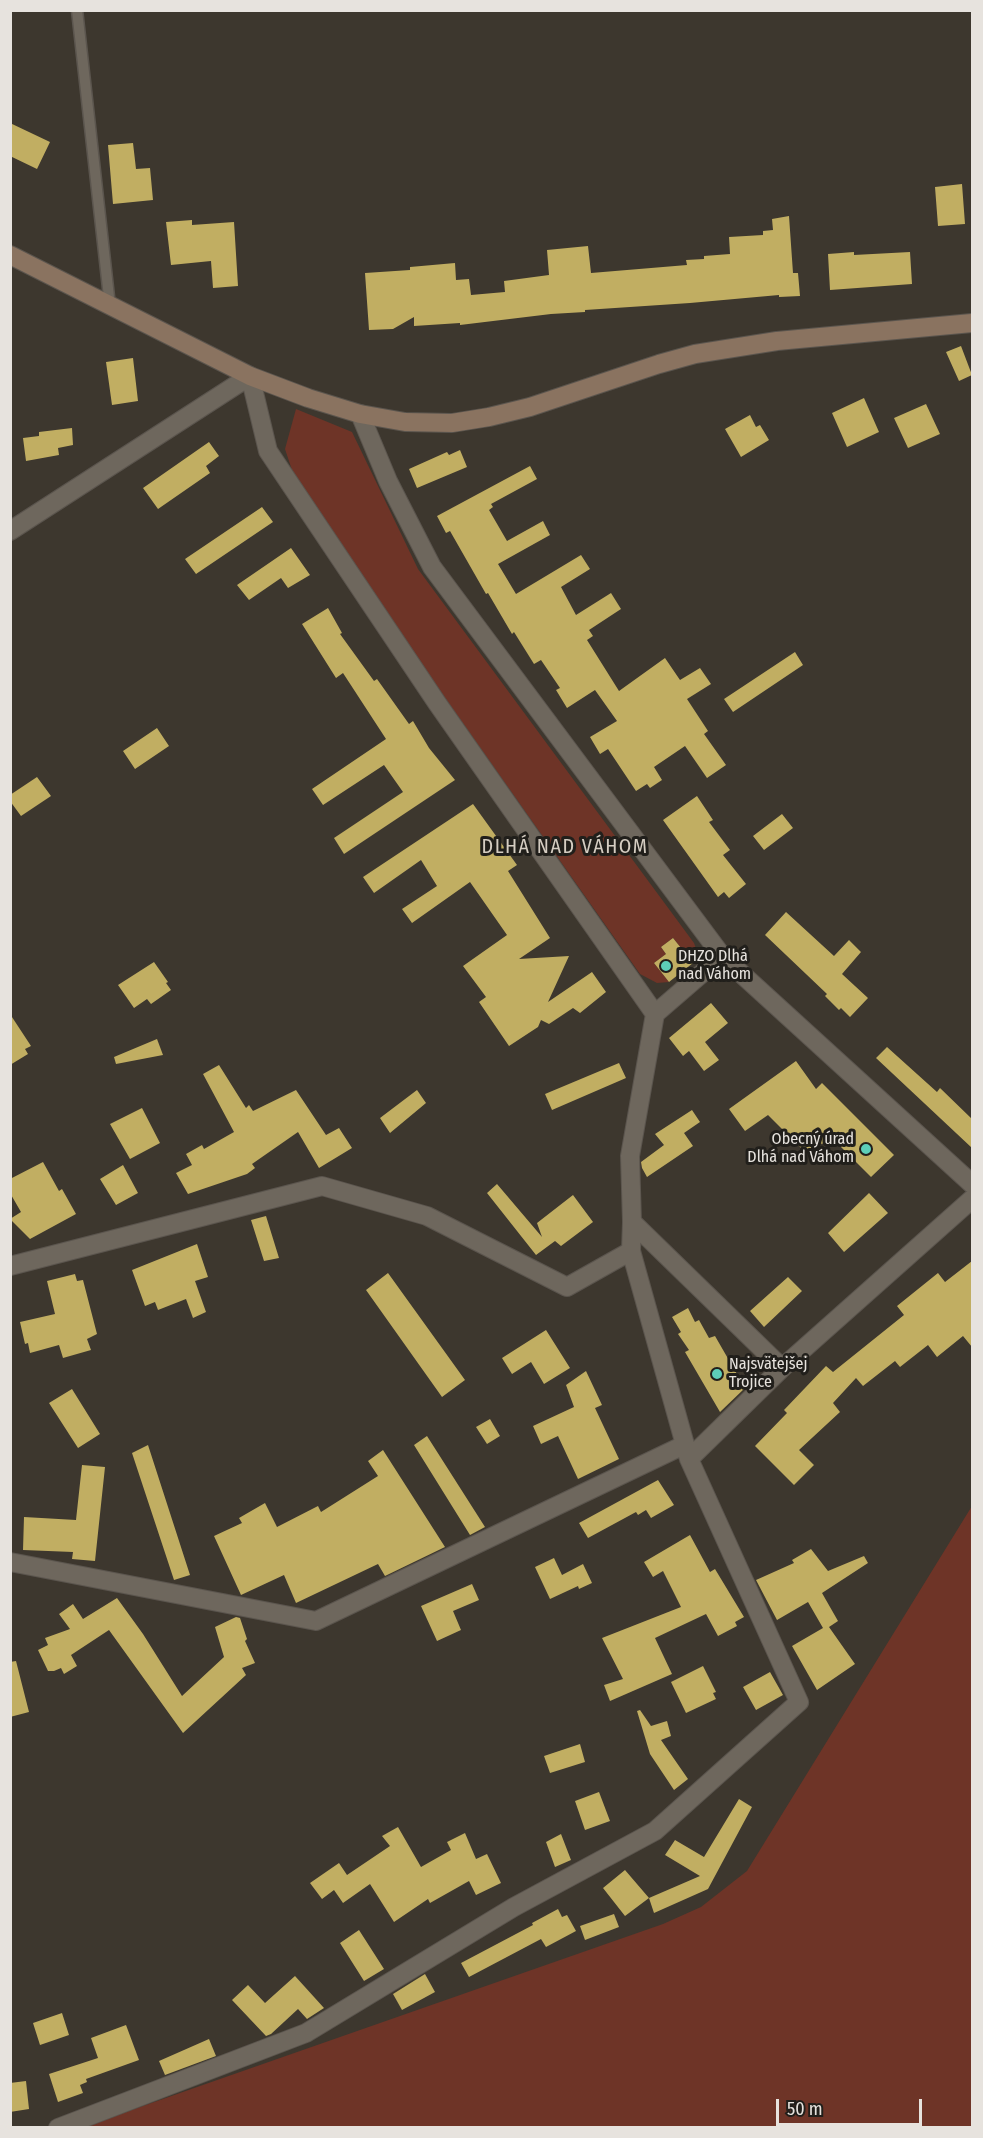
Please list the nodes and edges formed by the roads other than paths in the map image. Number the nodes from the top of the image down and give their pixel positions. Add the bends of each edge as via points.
1 (77, 10) edge
2 (10, 255) edge
3 (110, 306) junction
4 (972, 323) edge
5 (250, 376) junction
6 (360, 414) junction
7 (10, 531) edge
8 (722, 956) junction
9 (655, 1014) junction
10 (972, 1184) edge
11 (972, 1199) edge
12 (632, 1222) junction
13 (631, 1251) junction
14 (10, 1266) edge
15 (782, 1368) junction
16 (687, 1452) junction
17 (10, 1562) edge
18 (58, 2127) edge

1 - 3 lane
2 - 3 main road
3 - 5 main road
4 - 6 main road via 777,341 695,354 530,407 471,421 405,422
5 - 6 main road
5 - 7 street
5 - 9 street via 268,451 437,703
6 - 8 street via 388,481 432,567
8 - 9 street
8 - 10 street
9 - 12 street via 630,1156
11 - 15 street
12 - 13 street
12 - 15 street
13 - 14 street via 567,1287 427,1216 322,1186
13 - 16 street
15 - 16 street
16 - 17 street via 316,1621
16 - 18 street via 798,1702 656,1831 514,1907 306,2033

